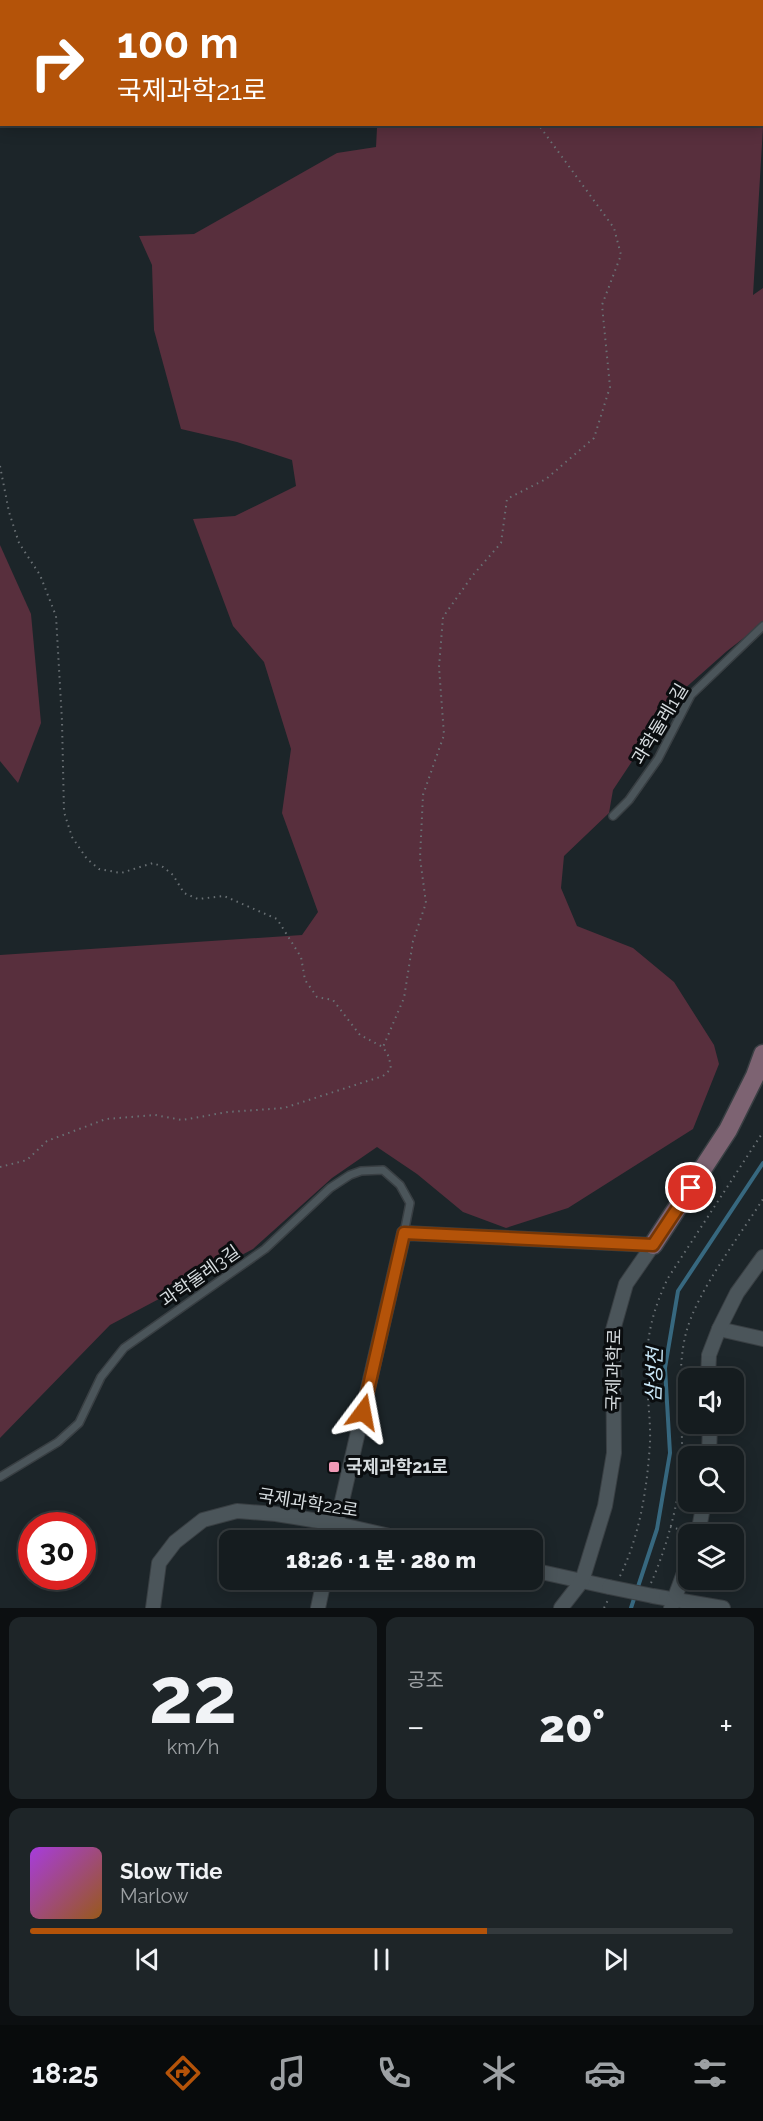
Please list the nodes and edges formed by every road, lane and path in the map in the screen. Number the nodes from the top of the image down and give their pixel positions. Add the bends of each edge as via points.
1 (539, 126) edge
2 (0, 466) edge
3 (763, 626) edge
4 (613, 816) dead end
5 (382, 1047) junction
6 (763, 1054) edge
7 (763, 1132) edge
8 (0, 1167) edge
9 (763, 1199) edge
10 (404, 1233) junction
11 (653, 1245) junction
12 (763, 1257) edge
13 (719, 1329) junction
14 (763, 1339) edge
15 (708, 1368) edge
16 (0, 1477) edge
17 (337, 1524) junction
18 (670, 1527) junction
19 (678, 1529) edge
20 (336, 1530) edge
21 (363, 1530) edge
22 (543, 1572) edge
23 (582, 1581) junction
24 (612, 1589) junction
25 (322, 1590) edge
26 (651, 1593) junction
27 (674, 1603) edge
28 (153, 1608) edge
29 (318, 1608) edge
30 (561, 1608) edge
31 (604, 1608) edge
32 (723, 1608) edge

1 - 5 path via 614,228 621,255 602,305 610,387 594,438 546,478 507,499 501,543 442,616 439,667 444,735 423,795 420,858 426,903 413,942 404,998
2 - 5 path via 19,543 39,575 56,616 64,813 72,837 87,859 99,868 121,873 153,863 172,875 184,893 198,899 224,896 277,919 301,957 305,980 317,997 333,1000 360,1035
3 - 4 lane, 과학둘레1길 via 691,695 658,759
5 - 8 path via 391,1069 383,1076 284,1108 182,1120 155,1115 105,1119 47,1142 27,1160
6 - 11 street, 국제과학로 via 728,1130
7 - 24 path via 668,1278 656,1304 646,1357 650,1442 642,1513 627,1562
9 - 18 path via 694,1309 685,1335 682,1463
10 - 11 street
10 - 16 lane, 과학둘레3길 via 410,1203 400,1185 383,1170 350,1174 265,1249 124,1348 100,1377 79,1423 58,1442
10 - 17 street
11 - 23 street, 국제과학로 via 626,1284 613,1330 614,1453 605,1506
12 - 13 street via 737,1293
13 - 14 street
13 - 15 street
17 - 20 street
17 - 21 street, 국제과학22로
17 - 28 street, 국제과학22로 via 237,1511 203,1520 175,1542 159,1563
18 - 19 path
18 - 26 path
22 - 23 street
23 - 24 street
23 - 30 street, 국제과학로
24 - 26 street, bridge
24 - 31 path
25 - 29 street
26 - 27 street
27 - 32 street

